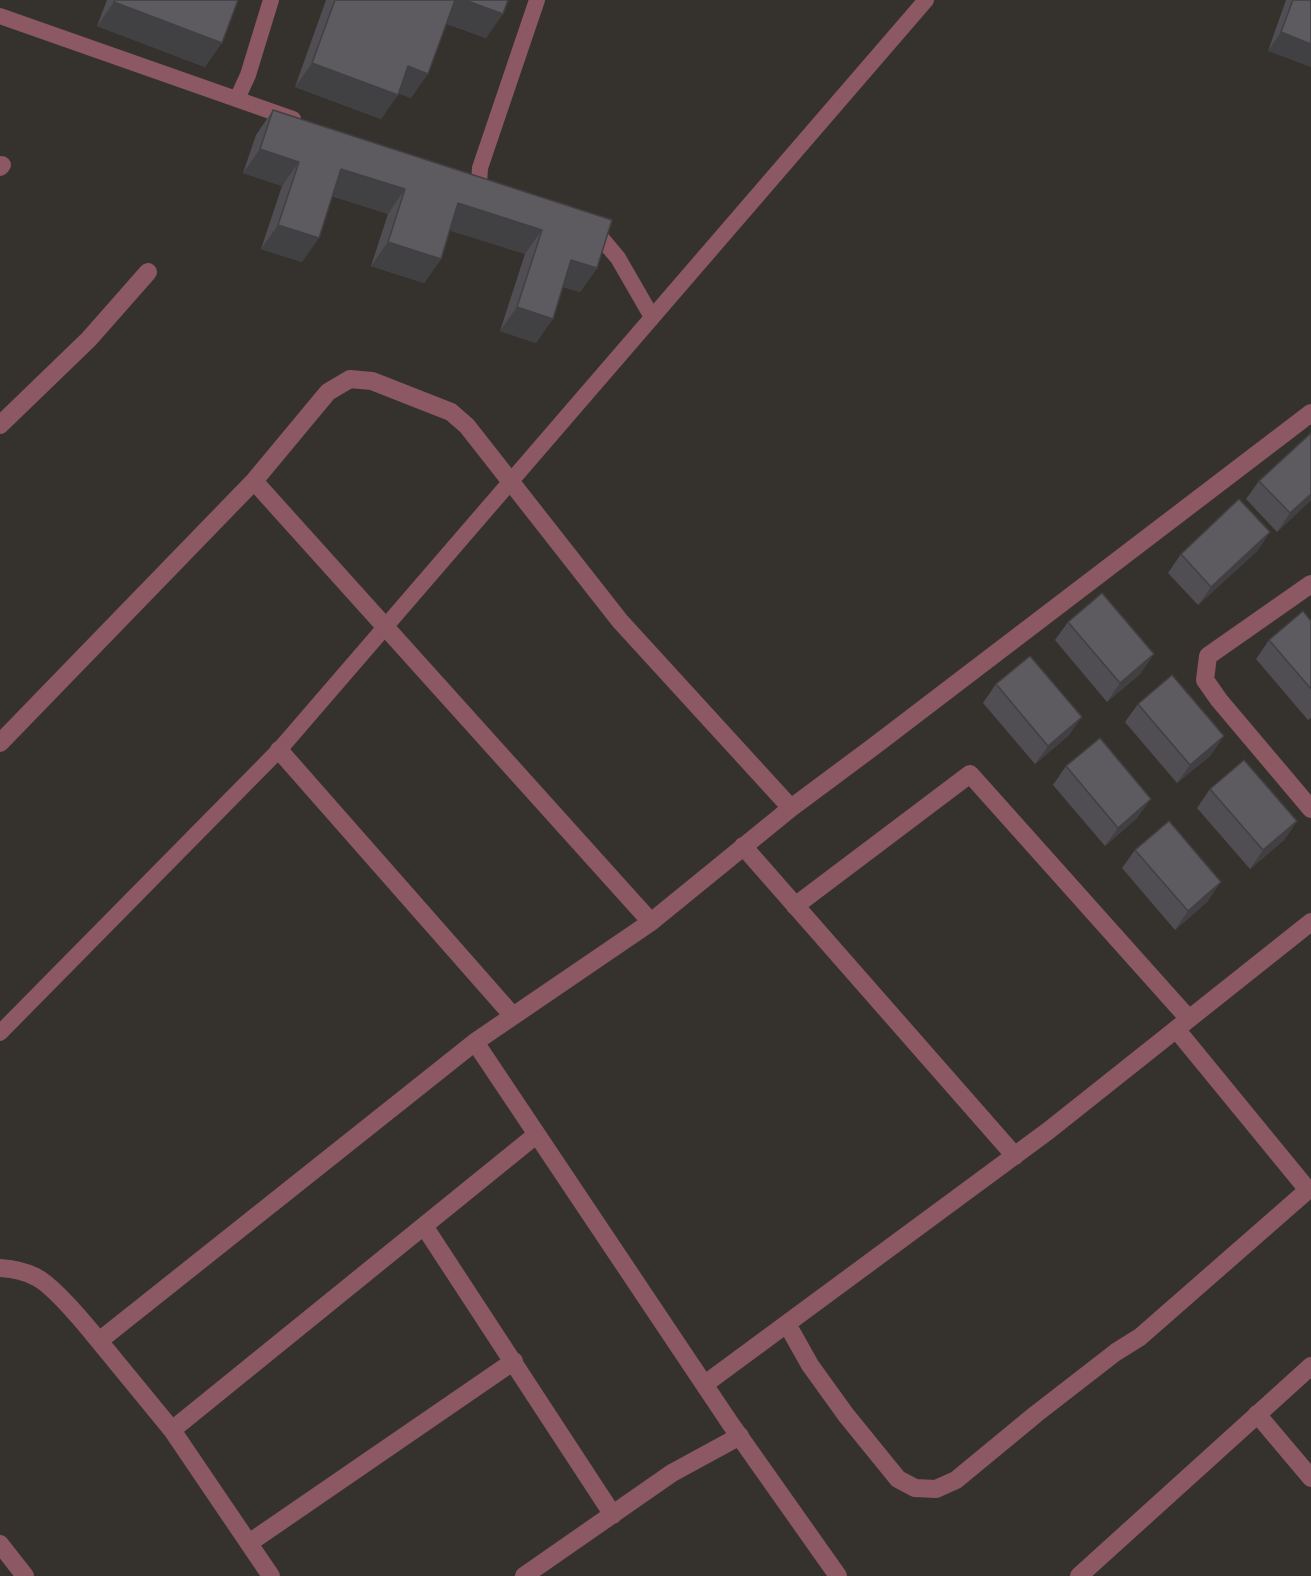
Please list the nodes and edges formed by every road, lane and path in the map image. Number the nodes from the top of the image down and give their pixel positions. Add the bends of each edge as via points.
1 (271, 0) edge
2 (537, 0) edge
3 (926, 0) edge
4 (0, 16) edge
5 (237, 99) junction
6 (314, 126) edge
7 (479, 184) edge
8 (577, 219) edge
9 (148, 272) dead end
10 (652, 317) junction
11 (1311, 413) edge
12 (0, 425) edge
13 (254, 481) junction
14 (510, 482) junction
15 (1311, 584) edge
16 (386, 626) junction
17 (0, 743) edge
18 (279, 750) junction
19 (791, 808) junction
20 (1311, 809) edge
21 (743, 846) junction
22 (795, 906) junction
23 (651, 922) junction
24 (1311, 922) edge
25 (513, 1016) junction
26 (1183, 1024) junction
27 (0, 1033) edge
28 (475, 1042) junction
29 (536, 1136) junction
30 (1015, 1156) junction
31 (424, 1226) junction
32 (0, 1268) edge
33 (787, 1324) junction
34 (99, 1341) junction
35 (514, 1361) junction
36 (1311, 1366) edge
37 (705, 1384) junction
38 (1257, 1414) junction
39 (172, 1430) junction
40 (740, 1436) junction
41 (1311, 1478) edge
42 (613, 1515) junction
43 (249, 1543) junction
44 (0, 1544) edge
45 (25, 1576) edge
46 (271, 1576) edge
47 (524, 1576) edge
48 (838, 1576) edge
49 (1079, 1576) edge

1 - 5 lane
2 - 7 lane via 480,168
3 - 10 lane
4 - 5 lane
5 - 6 lane
8 - 10 lane via 588,223 618,258
9 - 12 street via 89,339
10 - 14 lane
11 - 19 street
13 - 14 street via 328,392 350,379 372,381 451,412 467,426
13 - 16 street
13 - 17 street
14 - 16 lane
14 - 19 street via 620,621
15 - 20 street via 1208,656 1205,680
16 - 18 lane
16 - 23 street
18 - 25 street
18 - 27 lane
19 - 21 street
21 - 22 street
21 - 23 street
22 - 26 street via 970,774
22 - 30 street
23 - 25 street
24 - 26 street
25 - 28 street
26 - 30 street
26 - 33 street via 1308,1190 1140,1336 956,1480 936,1489 915,1488 898,1479 810,1365
28 - 29 street
28 - 34 street
29 - 31 street
29 - 37 street
30 - 33 street
31 - 35 street
31 - 39 street
32 - 34 street via 39,1278
33 - 37 street
34 - 39 street
35 - 42 street
35 - 43 street
36 - 38 street
37 - 40 street
38 - 41 street
38 - 49 street
39 - 43 street
40 - 42 street via 672,1473
40 - 48 street
42 - 47 street
43 - 46 street
44 - 45 street

